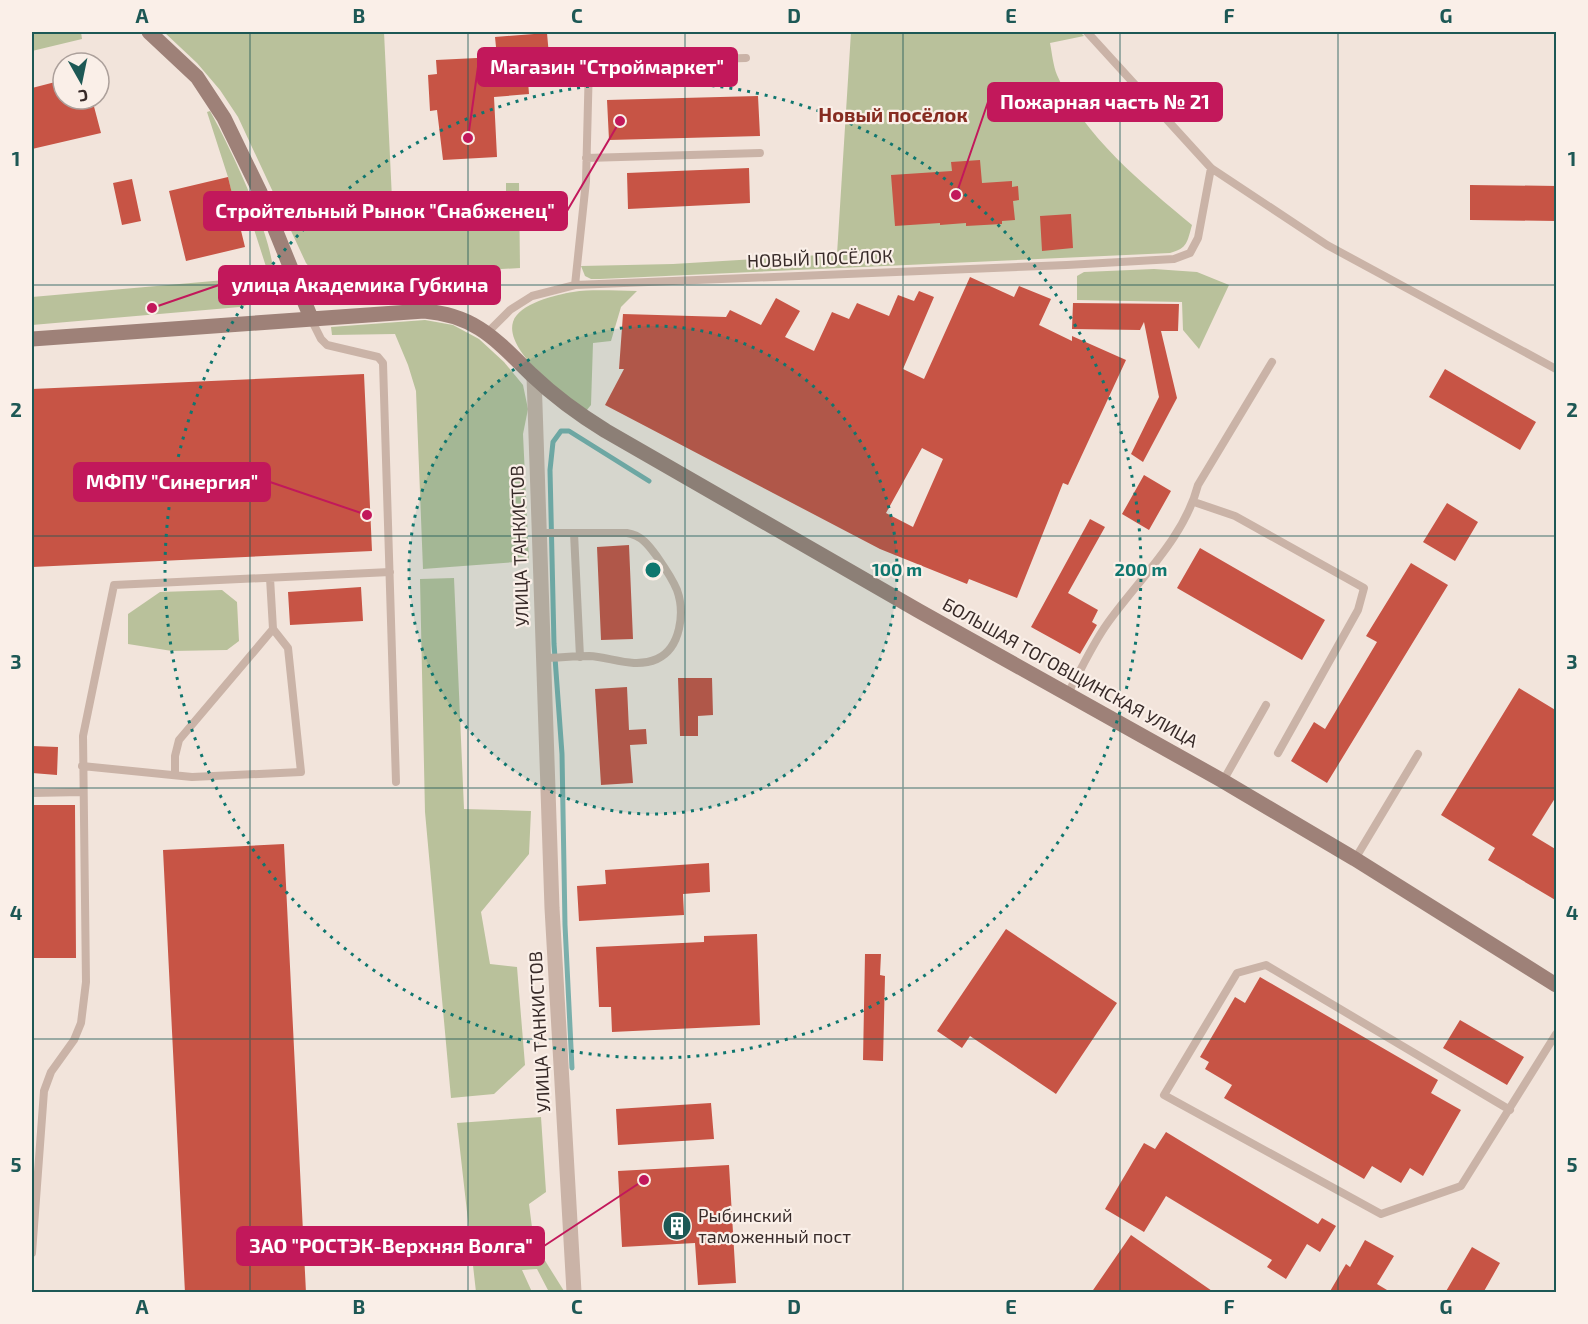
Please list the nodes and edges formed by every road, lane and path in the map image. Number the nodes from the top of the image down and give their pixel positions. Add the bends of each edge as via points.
1 (149, 32) edge
2 (1087, 32) edge
3 (746, 58) dead end
4 (760, 153) dead end
5 (586, 158) junction
6 (1211, 168) junction
7 (575, 285) junction
8 (311, 318) junction
9 (487, 333) junction
10 (32, 339) edge
11 (1272, 362) dead end
12 (1557, 369) edge
13 (534, 376) junction
14 (1194, 502) junction
15 (539, 533) junction
16 (574, 533) junction
17 (390, 572) junction
18 (270, 578) junction
19 (273, 629) junction
20 (580, 657) junction
21 (543, 658) junction
22 (1068, 693) junction
23 (1266, 705) dead end
24 (1278, 753) dead end
25 (1418, 754) dead end
26 (82, 766) junction
27 (175, 775) junction
28 (1223, 781) junction
29 (396, 782) dead end
30 (32, 792) edge
31 (82, 792) junction
32 (1354, 859) junction
33 (1557, 985) edge
34 (1557, 1034) edge
35 (1510, 1110) junction
36 (32, 1253) edge
37 (574, 1293) edge

1 - 8 street via 197,77 224,118 260,192
2 - 6 lane
3 - 5 lane via 589,63
4 - 5 lane
5 - 7 lane
6 - 7 lane, НОВЫЙ ПОСЁЛОК via 1198,238 1190,253 1174,259
6 - 12 lane via 1327,245
7 - 9 lane, НОВЫЙ ПОСЁЛОК via 532,296 510,310
8 - 9 street via 443,312
8 - 10 street
8 - 17 lane via 327,345 378,357 383,363
9 - 13 street
11 - 14 lane via 1198,486
13 - 15 street, УЛИЦА ТАНКИСТОВ
13 - 22 street, БОЛЬШАЯ ТОГОВЩИНСКАЯ УЛИЦА via 606,431
14 - 22 lane via 1170,542 1105,626
14 - 24 lane via 1235,516 1364,588 1358,610
15 - 16 lane
15 - 21 street, УЛИЦА ТАНКИСТОВ
16 - 20 lane
16 - 20 lane via 627,533 640,538 669,573 681,612 674,643 656,659 630,663
17 - 18 lane
17 - 29 lane
18 - 19 lane
18 - 26 lane via 114,585 82,736
19 - 27 lane via 180,740
19 - 27 lane via 288,648 301,772
20 - 21 lane
21 - 37 street, УЛИЦА ТАНКИСТОВ via 552,908
22 - 28 street, БОЛЬШАЯ ТОГОВЩИНСКАЯ УЛИЦА
23 - 28 lane
25 - 32 lane
26 - 27 lane
26 - 31 lane
28 - 32 street, БОЛЬШАЯ ТОГОВЩИНСКАЯ УЛИЦА
30 - 31 lane
31 - 36 lane via 84,1002 75,1040 51,1072 44,1091
32 - 33 street, БОЛЬШАЯ ТОГОВЩИНСКАЯ УЛИЦА
34 - 35 lane
35 - 35 lane via 1461,1186 1381,1214 1164,1095 1237,973 1266,965

